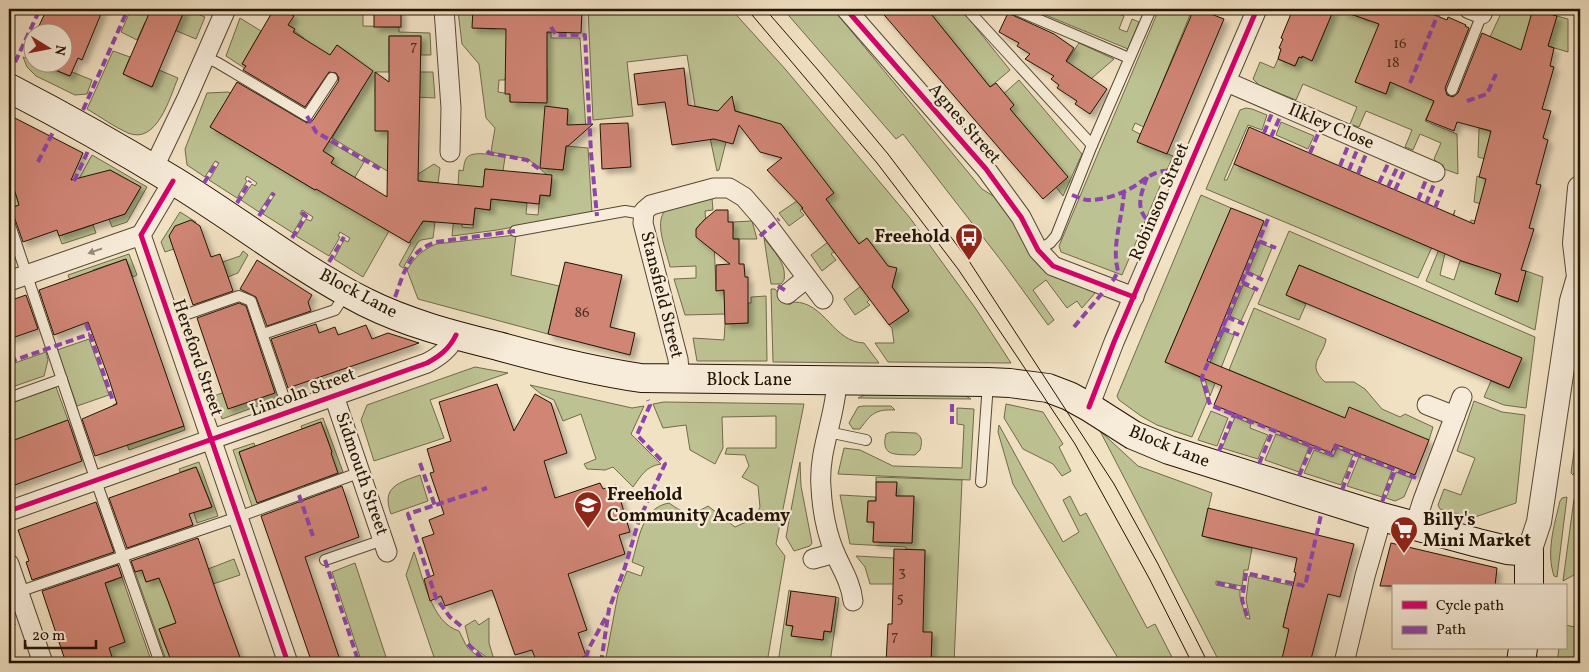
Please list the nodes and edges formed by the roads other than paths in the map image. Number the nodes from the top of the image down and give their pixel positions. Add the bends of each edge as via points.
1 (226, 9) edge
2 (444, 9) edge
3 (846, 9) edge
4 (967, 9) edge
5 (1014, 9) edge
6 (1151, 9) edge
7 (1255, 9) edge
8 (1476, 12) edge
9 (205, 57) junction
10 (1129, 58) junction
11 (332, 78) dead end
12 (1227, 82) junction
13 (9, 88) edge
14 (1452, 90) dead end
15 (1092, 145) junction
16 (450, 152) dead end
17 (1435, 172) dead end
18 (163, 175) junction
19 (1580, 188) edge
20 (643, 214) junction
21 (9, 222) edge
22 (515, 231) dead end
23 (141, 235) junction
24 (1038, 250) junction
25 (27, 275) junction
26 (1580, 277) edge
27 (807, 278) junction
28 (9, 281) edge
29 (346, 292) junction
30 (786, 294) dead end
31 (1134, 297) junction
32 (823, 300) dead end
33 (170, 320) junction
34 (263, 334) junction
35 (456, 336) junction
36 (62, 379) junction
37 (680, 380) junction
38 (837, 380) junction
39 (988, 382) junction
40 (334, 396) junction
41 (9, 398) edge
42 (1462, 398) dead end
43 (1427, 405) dead end
44 (1089, 407) junction
45 (289, 412) junction
46 (1455, 416) junction
47 (828, 432) junction
48 (866, 440) dead end
49 (211, 441) junction
50 (361, 472) junction
51 (96, 481) junction
52 (981, 482) dead end
53 (9, 511) edge
54 (238, 517) junction
55 (1382, 517) junction
56 (1415, 525) junction
57 (385, 546) joint
58 (1529, 552) junction
59 (836, 553) junction
60 (123, 556) junction
61 (813, 559) dead end
62 (326, 560) dead end
63 (9, 564) edge
64 (1530, 584) edge
65 (18, 592) junction
66 (853, 601) dead end
67 (1523, 650) edge
68 (43, 663) edge
69 (160, 663) edge
70 (288, 663) edge
71 (1344, 663) edge
72 (1521, 663) edge

1 - 9 street
2 - 16 street via 451,108
3 - 24 street, Agnes Street via 986,169 1022,217
4 - 15 lane
5 - 10 lane
6 - 10 lane
7 - 12 street, Robinson Street
8 - 14 lane
9 - 11 lane via 307,116
9 - 18 street
10 - 15 lane
12 - 17 street, Ilkley Close
12 - 31 street, Robinson Street
13 - 18 main road, Block Lane
15 - 24 lane via 1056,236
18 - 23 street
18 - 29 main road, Block Lane
19 - 26 street via 1575,243
20 - 22 lane via 625,211
20 - 27 street, Stansfield Street via 651,205 705,190 722,187 736,191 763,219
20 - 37 street, Stansfield Street via 648,249 678,359
21 - 25 lane
23 -> 25 street
23 - 33 street, Hereford Street
24 - 31 street, Agnes Street via 1053,266
25 - 28 street
25 - 36 lane
26 - 58 street via 1572,301 1539,522
27 - 30 street
27 - 32 street, Stansfield Street
29 - 34 lane via 334,310
29 - 35 main road, Block Lane via 398,316
31 - 44 street, Robinson Street
33 - 34 lane via 240,296 251,301
33 - 49 street, Hereford Street
34 - 45 lane
35 - 37 main road, Block Lane via 613,374
35 - 40 street, Lincoln Street via 451,346 427,363
36 - 41 lane
36 - 51 lane
37 - 38 main road, Block Lane
38 - 39 main road, Block Lane
38 - 47 street
39 - 44 main road, Block Lane via 1048,388
39 - 52 lane
40 - 45 street, Lincoln Street
40 - 50 street, Sidmouth Street
42 - 46 street
43 - 46 street
44 - 55 main road, Block Lane via 1133,435 1169,450
45 - 49 street, Lincoln Street
46 - 56 street
47 - 48 lane
47 - 59 street via 820,481 826,522
49 - 51 street, Lincoln Street
49 - 54 street, Hereford Street
50 - 54 lane
50 - 57 street, Sidmouth Street
51 - 53 street, Lincoln Street
51 - 60 lane
54 - 60 lane
54 - 70 street, Hereford Street
55 - 56 main road, Block Lane
55 - 71 street
56 - 58 main road, Block Lane via 1507,550
57 - 62 lane
58 - 64 main road
59 - 61 street
59 - 66 street via 848,578
60 - 65 lane
60 - 69 lane
63 - 65 street
65 - 68 street
67 - 72 main road

